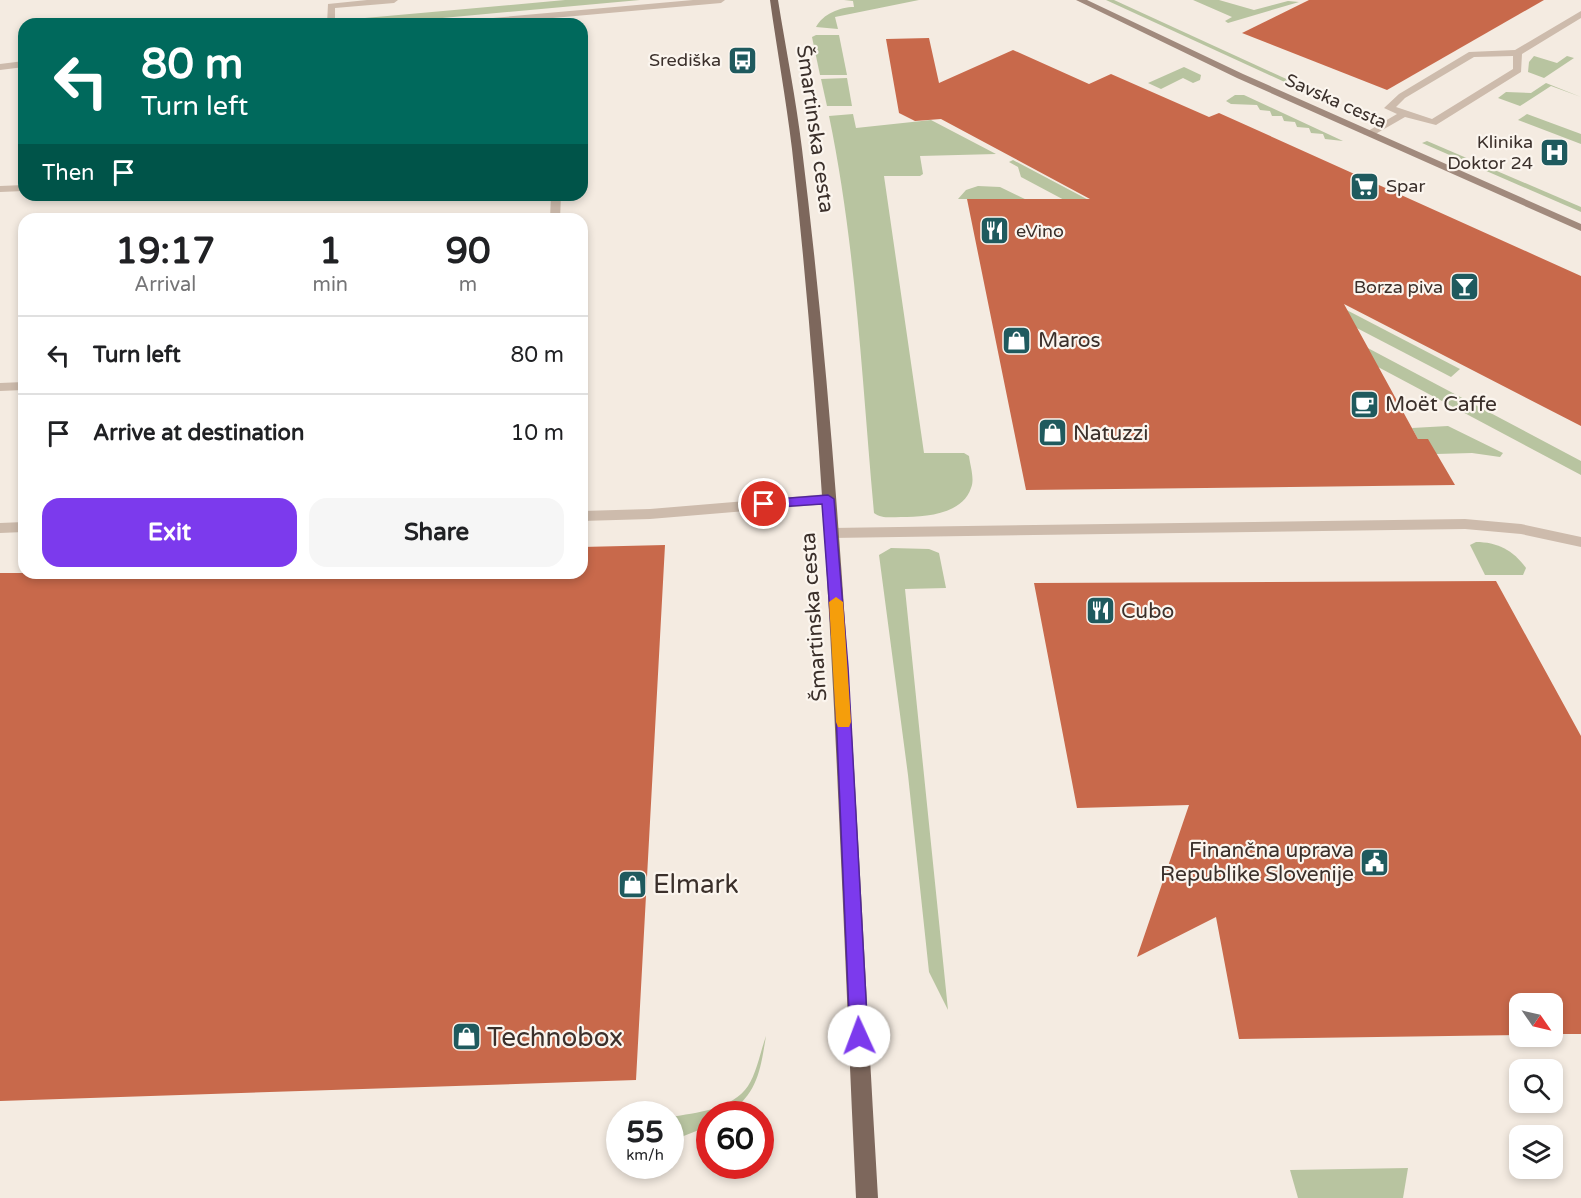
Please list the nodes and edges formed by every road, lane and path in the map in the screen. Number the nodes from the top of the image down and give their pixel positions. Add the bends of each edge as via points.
1 (394, 0) edge
2 (721, 0) edge
3 (774, 0) edge
4 (1080, 0) edge
5 (1581, 14) edge
6 (331, 18) edge
7 (524, 18) edge
8 (1517, 53) junction
9 (18, 65) edge
10 (0, 67) edge
11 (1405, 113) junction
12 (1368, 134) junction
13 (18, 188) edge
14 (0, 189) edge
15 (1581, 228) edge
16 (18, 386) edge
17 (0, 387) edge
18 (828, 499) junction
19 (588, 516) edge
20 (18, 527) edge
21 (0, 528) edge
22 (831, 532) junction
23 (1581, 542) edge
24 (867, 1198) edge

1 - 6 street via 332,6
2 - 7 street
3 - 18 main road, Šmartinska cesta via 798,150
4 - 12 street, Savska cesta
5 - 8 street
8 - 11 street via 1518,70 1433,123
8 - 11 street via 1472,54 1389,108
9 - 10 street
11 - 12 street
12 - 15 street, Savska cesta
13 - 14 street
16 - 17 street
18 - 19 street
18 - 22 main road, Šmartinska cesta
20 - 21 street
22 - 23 street via 1465,524 1514,528
22 - 24 main road, Šmartinska cesta

